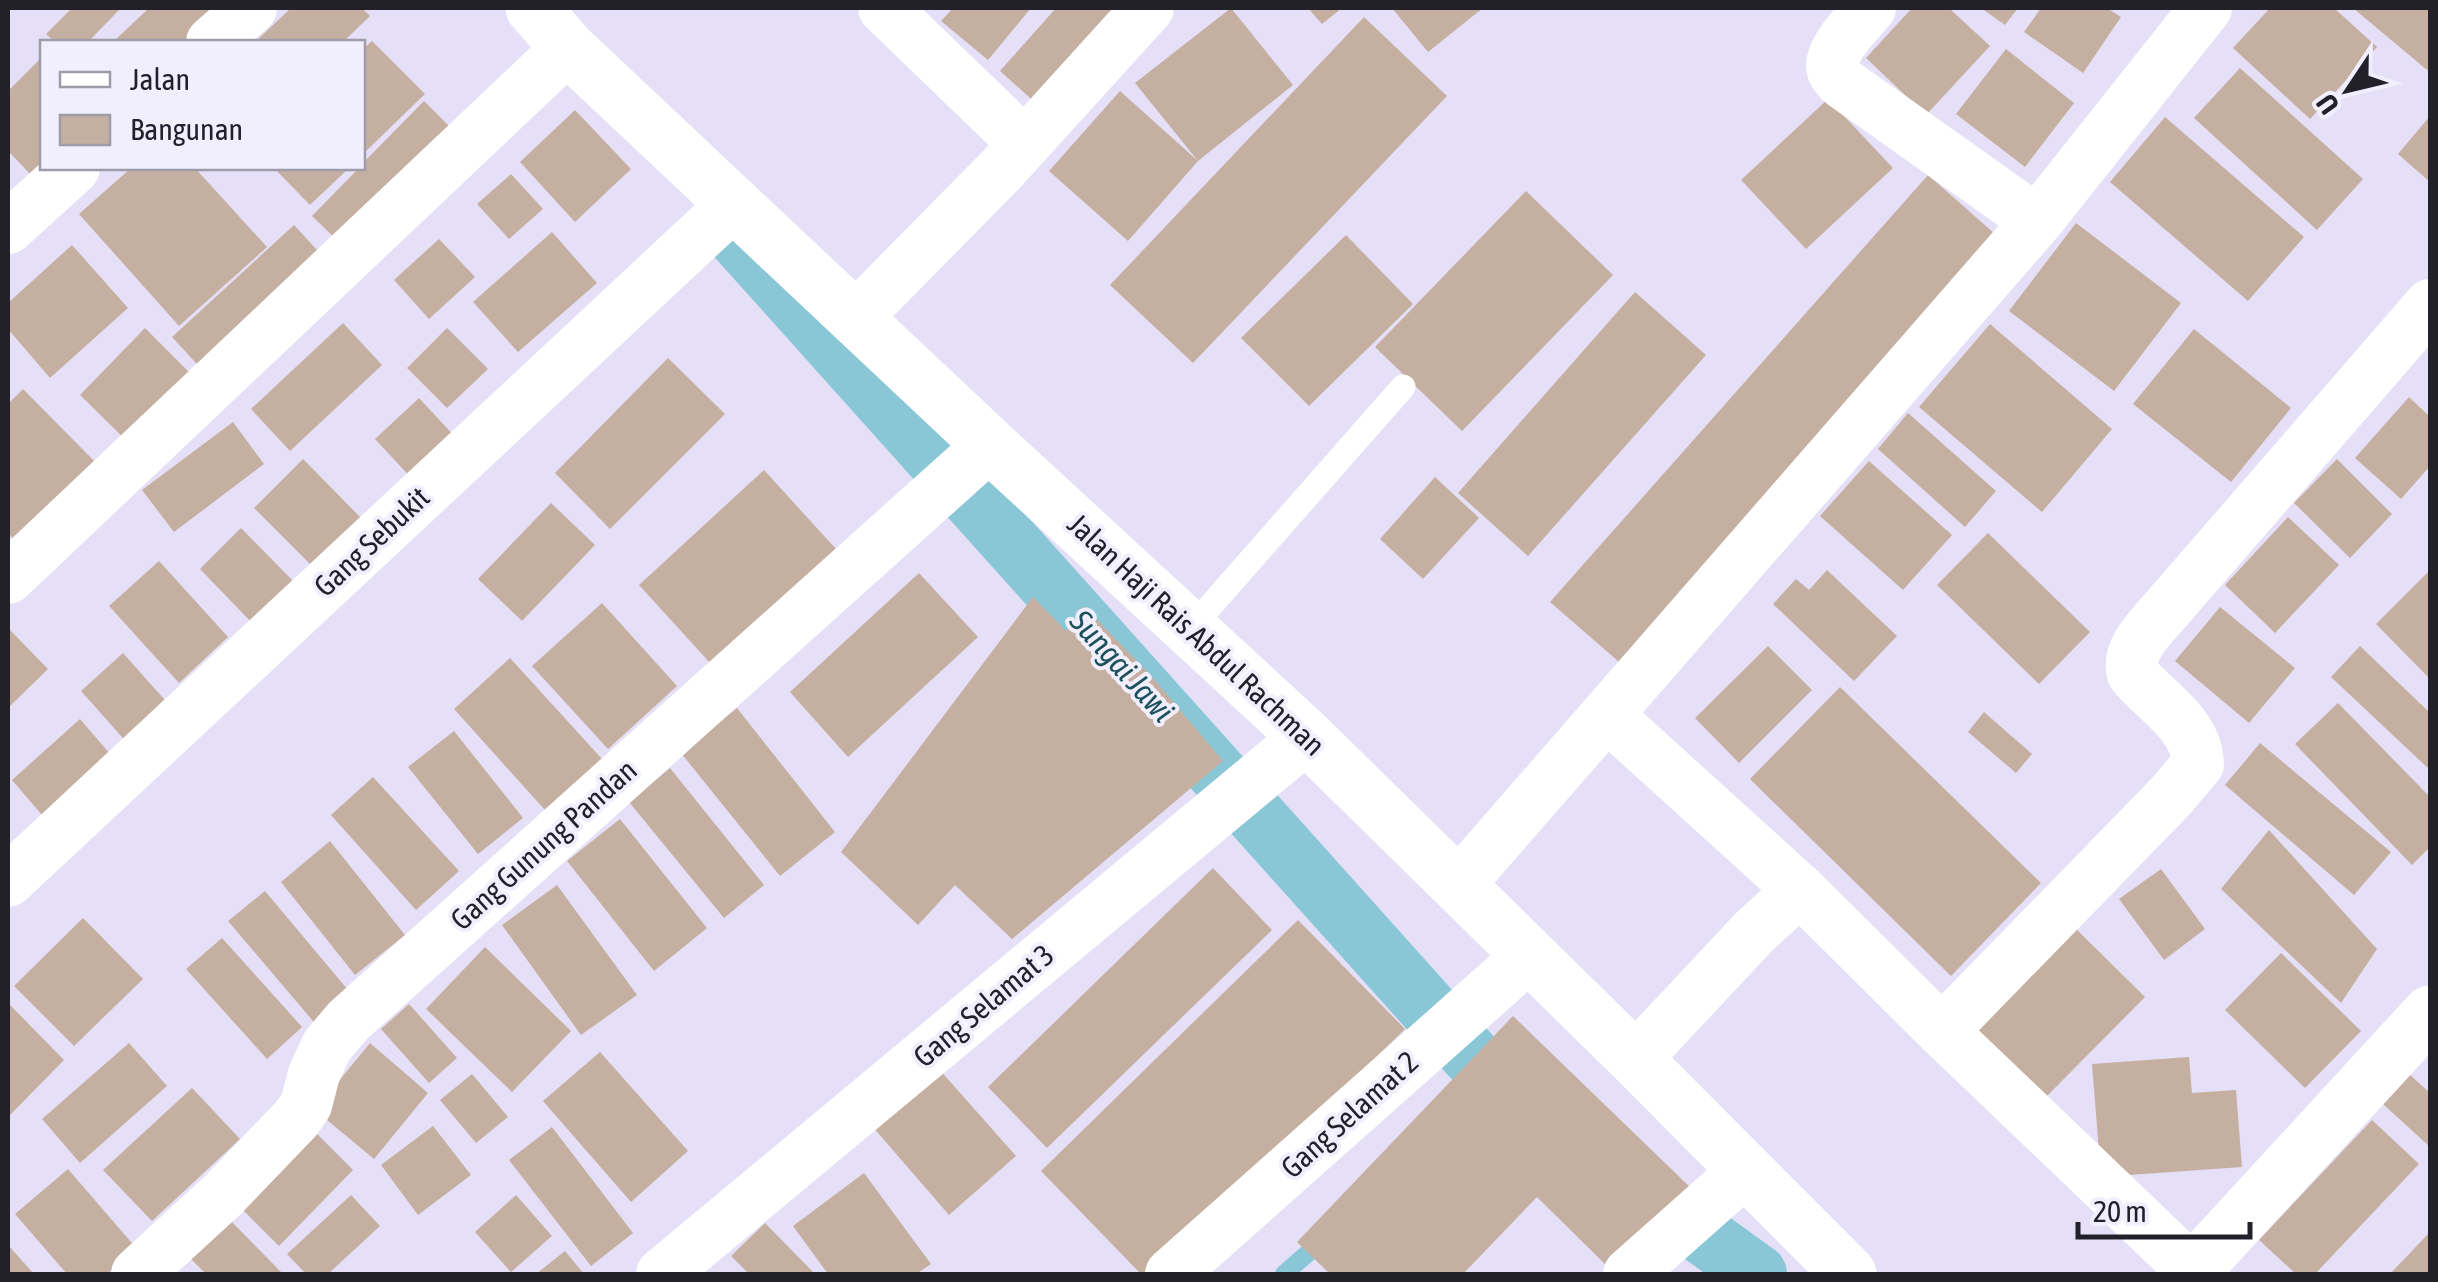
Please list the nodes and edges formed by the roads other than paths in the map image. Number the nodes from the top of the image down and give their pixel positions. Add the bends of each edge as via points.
1 (251, 8) edge
2 (533, 8) edge
3 (884, 8) edge
4 (1148, 8) edge
5 (1870, 8) edge
6 (2206, 8) edge
7 (214, 40) edge
8 (568, 48) junction
9 (1012, 158) junction
10 (72, 170) edge
11 (735, 203) junction
12 (2037, 221) junction
13 (8, 228) edge
14 (873, 300) junction
15 (2430, 306) edge
16 (1403, 387) dead end
17 (990, 445) junction
18 (8, 578) edge
19 (1191, 628) junction
20 (1593, 732) junction
21 (1307, 737) junction
22 (1475, 867) junction
23 (8, 881) edge
24 (1800, 890) junction
25 (1530, 955) junction
26 (2430, 1013) edge
27 (1942, 1030) junction
28 (1650, 1043) junction
29 (1747, 1172) junction
30 (2193, 1273) edge
31 (136, 1274) edge
32 (662, 1274) edge
33 (1171, 1274) edge
34 (1630, 1274) edge
35 (1849, 1274) edge

1 - 7 street
2 - 8 street, Jalan Haji Rais Abdul Rachman
3 - 9 street
4 - 9 street
5 - 12 street via 1840,44 1833,72
6 - 12 street
8 - 11 street, Jalan Haji Rais Abdul Rachman
8 - 18 street
9 - 14 street
10 - 13 street
11 - 14 street, Jalan Haji Rais Abdul Rachman
11 - 23 street, Gang Sebukit
12 - 20 street
14 - 17 street, Jalan Haji Rais Abdul Rachman
15 - 27 street via 2135,650 2133,674 2191,734 2198,764
16 - 19 lane
17 - 19 street, Jalan Haji Rais Abdul Rachman
17 - 31 street, Gang Gunung Pandan via 348,1021 327,1046 296,1120
19 - 21 street, Jalan Haji Rais Abdul Rachman
20 - 22 street
20 - 24 street
21 - 22 street, Jalan Haji Rais Abdul Rachman
21 - 32 street, Gang Selamat 3
22 - 25 street, Jalan Haji Rais Abdul Rachman
24 - 27 street
24 - 28 street
25 - 28 street, Jalan Haji Rais Abdul Rachman
25 - 33 street, Gang Selamat 2
26 - 30 street
27 - 30 street
28 - 29 street, Jalan Haji Rais Abdul Rachman
29 - 34 street
29 - 35 street, Jalan Haji Rais Abdul Rachman

